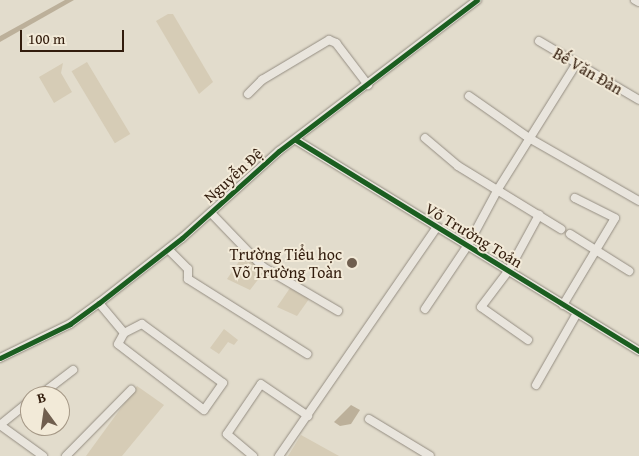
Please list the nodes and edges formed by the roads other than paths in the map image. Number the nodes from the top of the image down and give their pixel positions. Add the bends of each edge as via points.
1 (477, 0) edge
2 (636, 0) edge
3 (639, 2) edge
4 (539, 41) dead end
5 (575, 66) junction
6 (368, 85) junction
7 (248, 94) dead end
8 (469, 96) dead end
9 (639, 100) edge
10 (425, 138) dead end
11 (529, 138) junction
12 (296, 140) junction
13 (498, 189) junction
14 (575, 198) dead end
15 (639, 201) edge
16 (211, 213) junction
17 (539, 215) junction
18 (436, 228) junction
19 (562, 229) dead end
20 (570, 234) dead end
21 (468, 245) junction
22 (168, 249) junction
23 (596, 250) junction
24 (509, 270) junction
25 (629, 271) dead end
26 (99, 303) junction
27 (563, 305) junction
28 (338, 310) dead end
29 (426, 310) dead end
30 (577, 313) junction
31 (124, 333) junction
32 (528, 340) dead end
33 (639, 351) edge
34 (307, 354) dead end
35 (0, 358) edge
36 (73, 370) dead end
37 (536, 385) dead end
38 (52, 386) edge
39 (131, 390) dead end
40 (20, 409) edge
41 (308, 416) junction
42 (369, 419) dead end
43 (0, 425) edge
44 (43, 456) edge
45 (66, 456) edge
46 (253, 456) edge
47 (279, 456) edge
48 (430, 456) edge

1 - 6 street, Nguyễn Đệ
2 - 3 street
4 - 5 street, Bế Văn Đàn
5 - 9 street, Bế Văn Đàn
5 - 11 street
6 - 7 street via 336,43 329,40 262,80
6 - 12 street, Nguyễn Đệ
8 - 11 street
10 - 13 street via 458,166
11 - 13 street
11 - 15 street
12 - 16 street, Nguyễn Đệ
12 - 18 street, Võ Trường Toản
13 - 17 street
13 - 21 street
14 - 23 street via 615,218
16 - 22 street, Nguyễn Đệ
16 - 28 street via 263,267
17 - 19 street
17 - 24 street
18 - 21 street, Võ Trường Toản
18 - 41 street
20 - 23 street
21 - 24 street, Võ Trường Toản
21 - 29 street
22 - 26 street, Nguyễn Đệ
22 - 34 street via 188,269 188,279
23 - 25 street
23 - 27 street
24 - 27 street, Võ Trường Toản
24 - 32 street via 481,309
26 - 31 street
26 - 35 street, Nguyễn Đệ via 70,324
27 - 30 street, Võ Trường Toản
30 - 33 street, Võ Trường Toản
30 - 37 street
31 - 31 street via 118,344 204,410 223,383 142,324
36 - 38 street
39 - 45 street
40 - 43 street
41 - 46 street via 261,384 227,434
41 - 47 street
42 - 48 street
43 - 44 street

